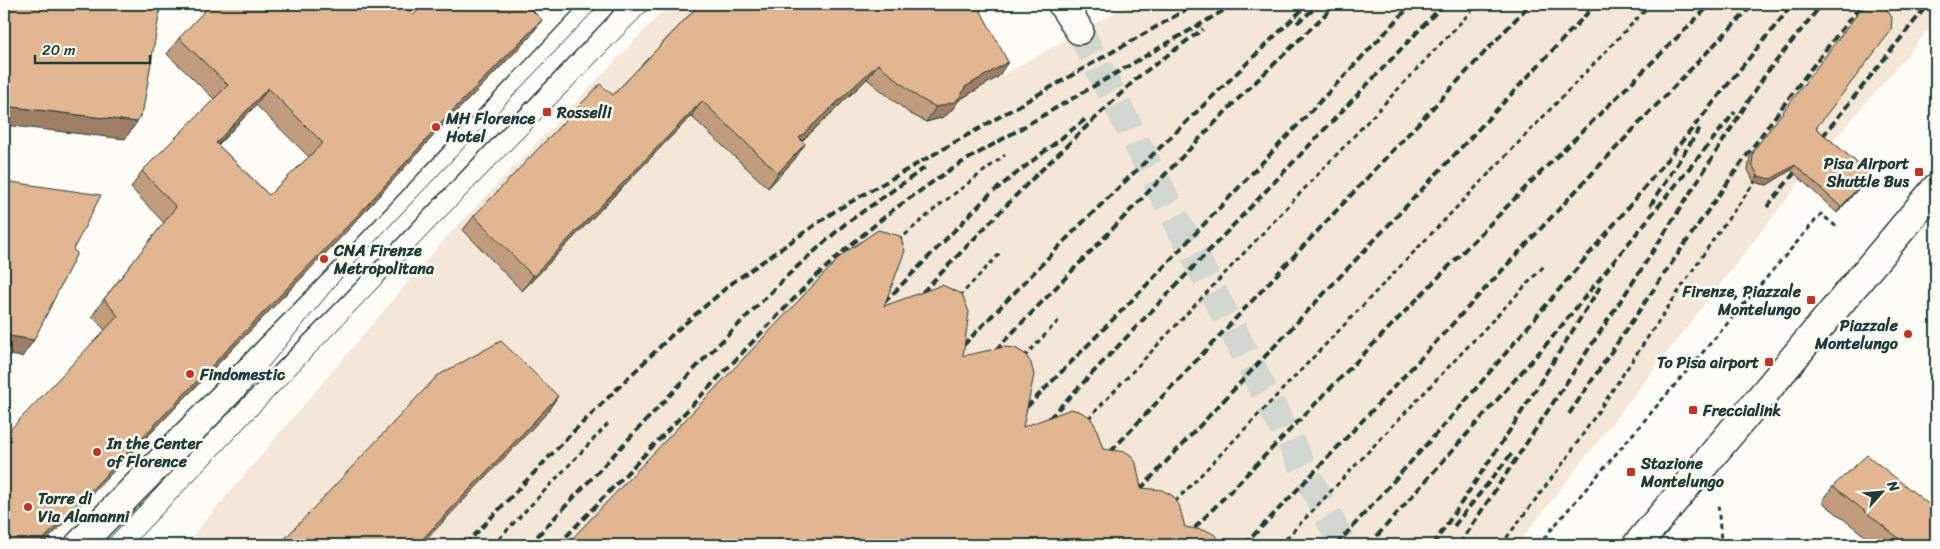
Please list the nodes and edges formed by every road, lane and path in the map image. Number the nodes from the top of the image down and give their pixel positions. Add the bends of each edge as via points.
1 (600, 4) edge
2 (1478, 4) edge
3 (1651, 4) edge
4 (1005, 155) dead end
5 (1762, 173) edge
6 (1936, 188) edge
7 (1838, 228) dead end
8 (894, 244) edge
9 (1000, 253) dead end
10 (1544, 266) dead end
11 (953, 303) edge
12 (1061, 318) dead end
13 (1021, 360) edge
14 (608, 424) dead end
15 (1084, 424) edge
16 (1174, 502) edge
17 (79, 545) edge
18 (493, 545) edge
19 (1280, 545) edge
20 (1502, 545) edge
21 (1538, 545) edge
22 (1637, 545) edge

1 - 17 street via 347,271
2 - 15 path
3 - 16 path
4 - 8 path via 937,206
5 - 20 path via 1715,237 1567,458
6 - 22 street
7 - 21 path via 1821,214
9 - 11 path
10 - 19 path
12 - 13 path
14 - 18 path

